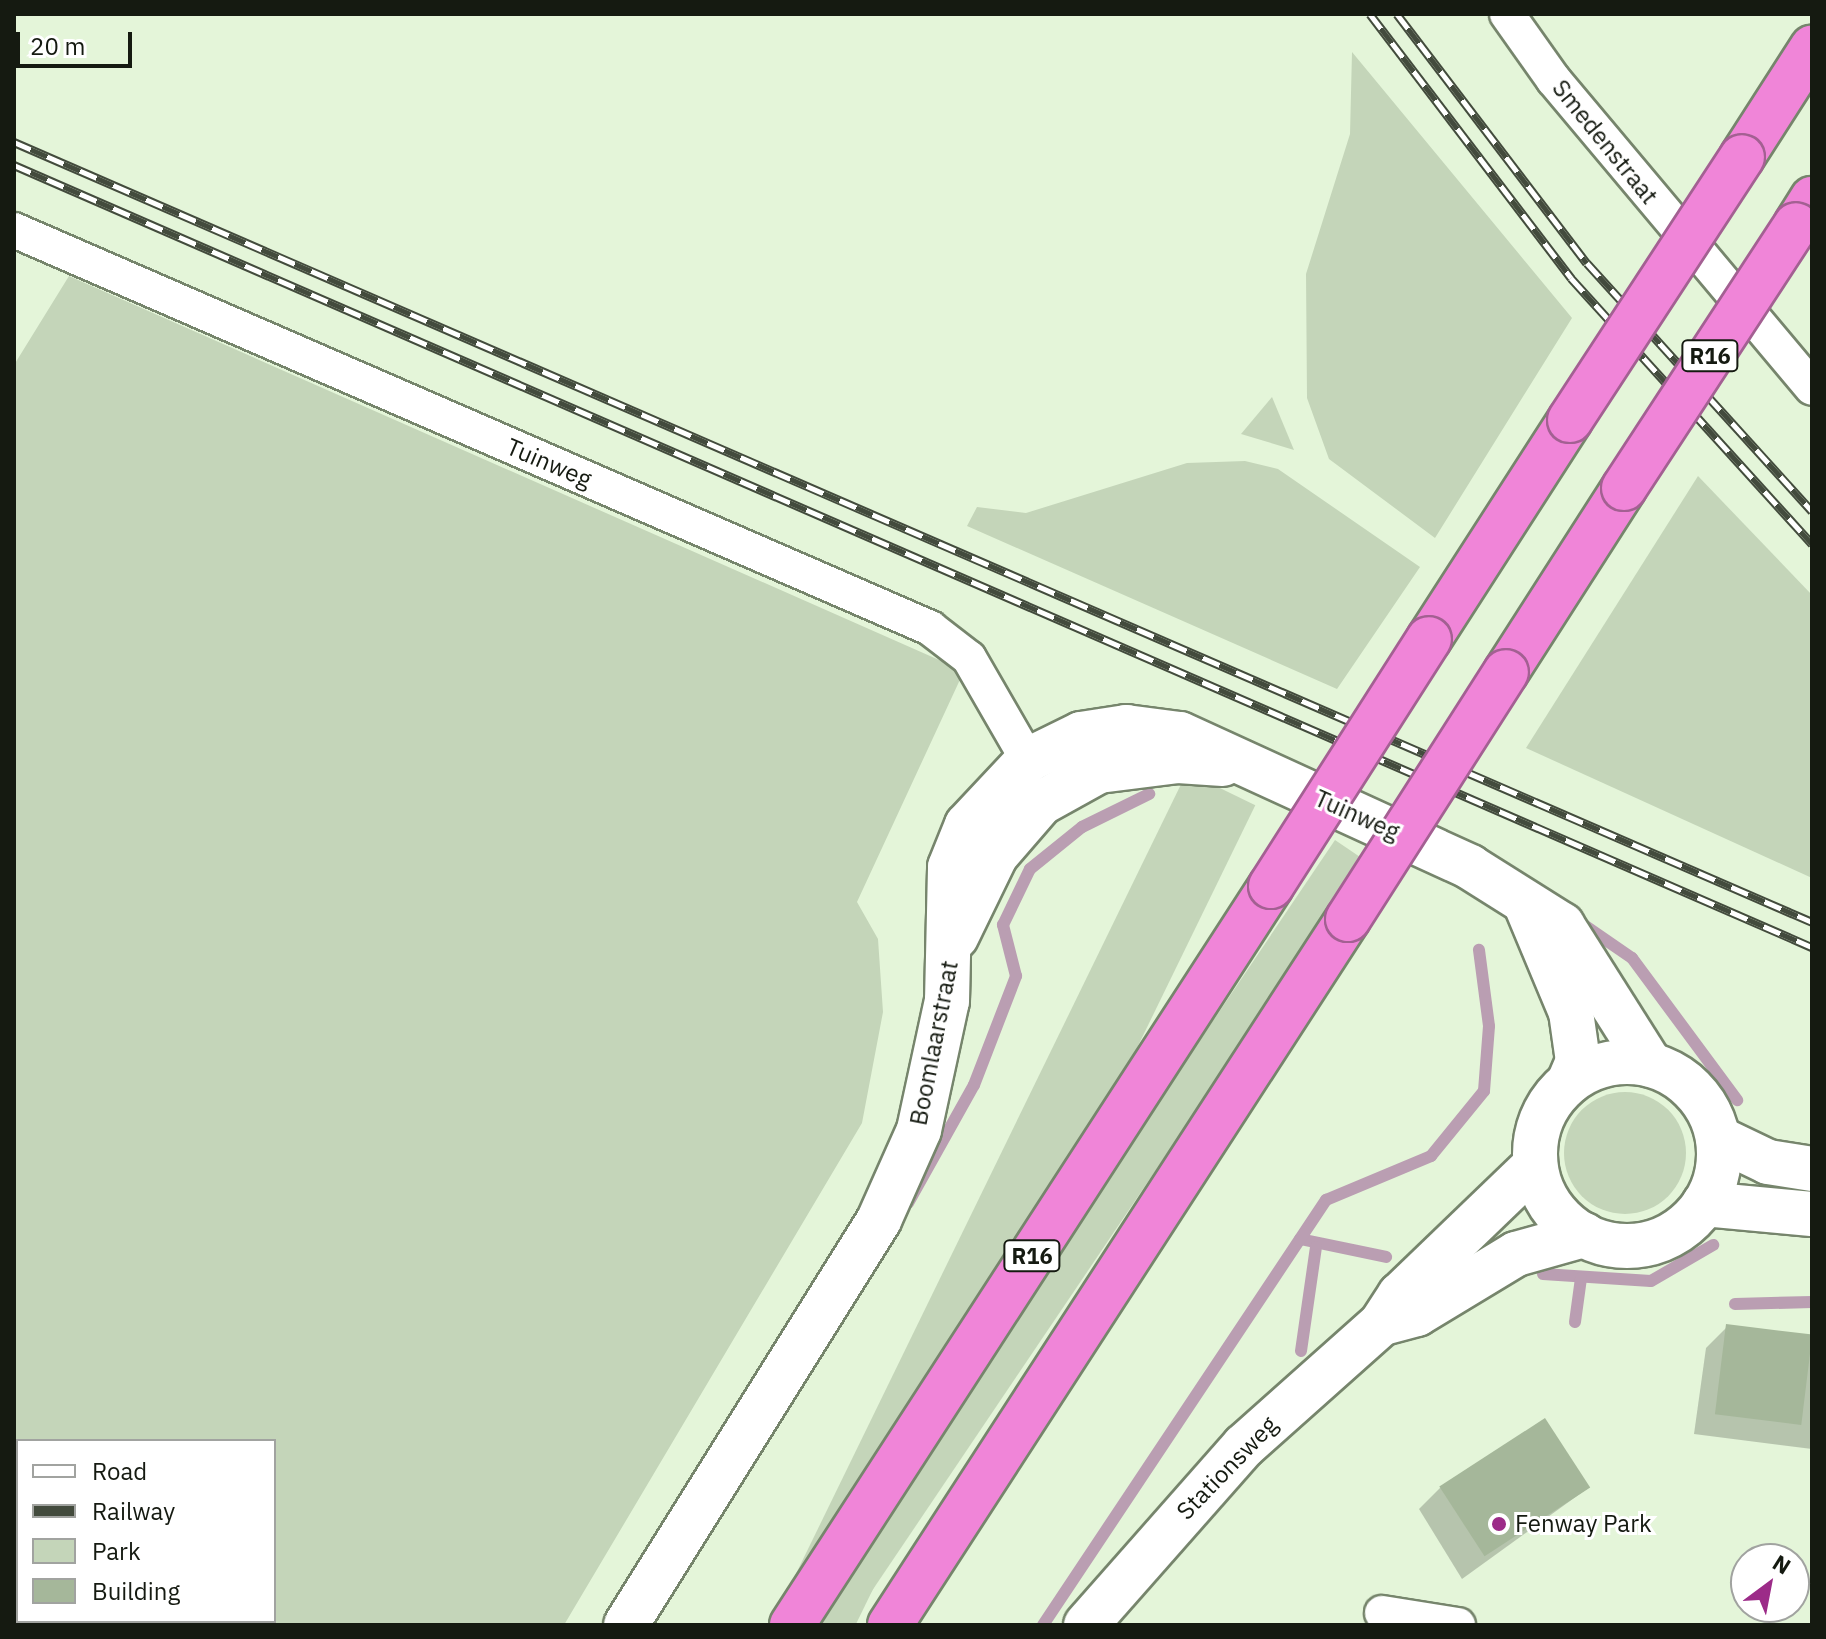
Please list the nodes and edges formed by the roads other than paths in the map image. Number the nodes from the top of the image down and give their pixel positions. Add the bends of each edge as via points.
1 (1507, 14) edge
2 (1812, 48) edge
3 (1804, 212) edge
4 (14, 230) edge
5 (1812, 388) edge
6 (1180, 734) joint
7 (1028, 760) junction
8 (1248, 766) junction
9 (1527, 907) junction
10 (953, 943) junction
11 (1650, 1064) junction
12 (1569, 1082) junction
13 (1718, 1138) junction
14 (1534, 1166) junction
15 (1812, 1169) edge
16 (1704, 1204) junction
17 (1812, 1214) edge
18 (1584, 1235) junction
19 (1381, 1324) junction
20 (1382, 1613) dead end
21 (626, 1625) edge
22 (792, 1625) edge
23 (890, 1625) edge
24 (1086, 1625) edge
25 (1458, 1625) edge

1 - 5 street, Smedenstraat via 1708,267
2 - 22 highway, R16, bridge
3 - 23 highway, R16, bridge
4 - 7 street, Tuinweg via 930,628 969,658
6 - 7 street, Boomlaarstraat via 1126,727 1081,734
6 - 8 street, Tuinweg
7 - 10 street, Boomlaarstraat via 967,825 950,867
8 - 9 street, Tuinweg via 1470,867
8 - 10 street via 1178,761 1099,771 1041,803 996,855
9 - 11 street, Tuinweg via 1562,925
9 - 12 street via 1571,1012 1578,1061
10 - 21 street, Boomlaarstraat via 919,1130 879,1220
11 - 12 street via 1611,1063
11 - 13 street via 1692,1089
12 - 14 street via 1545,1113
13 - 15 street via 1768,1162
13 - 16 street via 1716,1177
14 - 18 street via 1547,1200
14 - 19 street, Stationsweg via 1400,1295
16 - 17 street
16 - 18 street via 1658,1241 1620,1247
18 - 19 street, Stationsweg via 1516,1254 1417,1314
19 - 24 street, Stationsweg via 1244,1446
20 - 25 street

